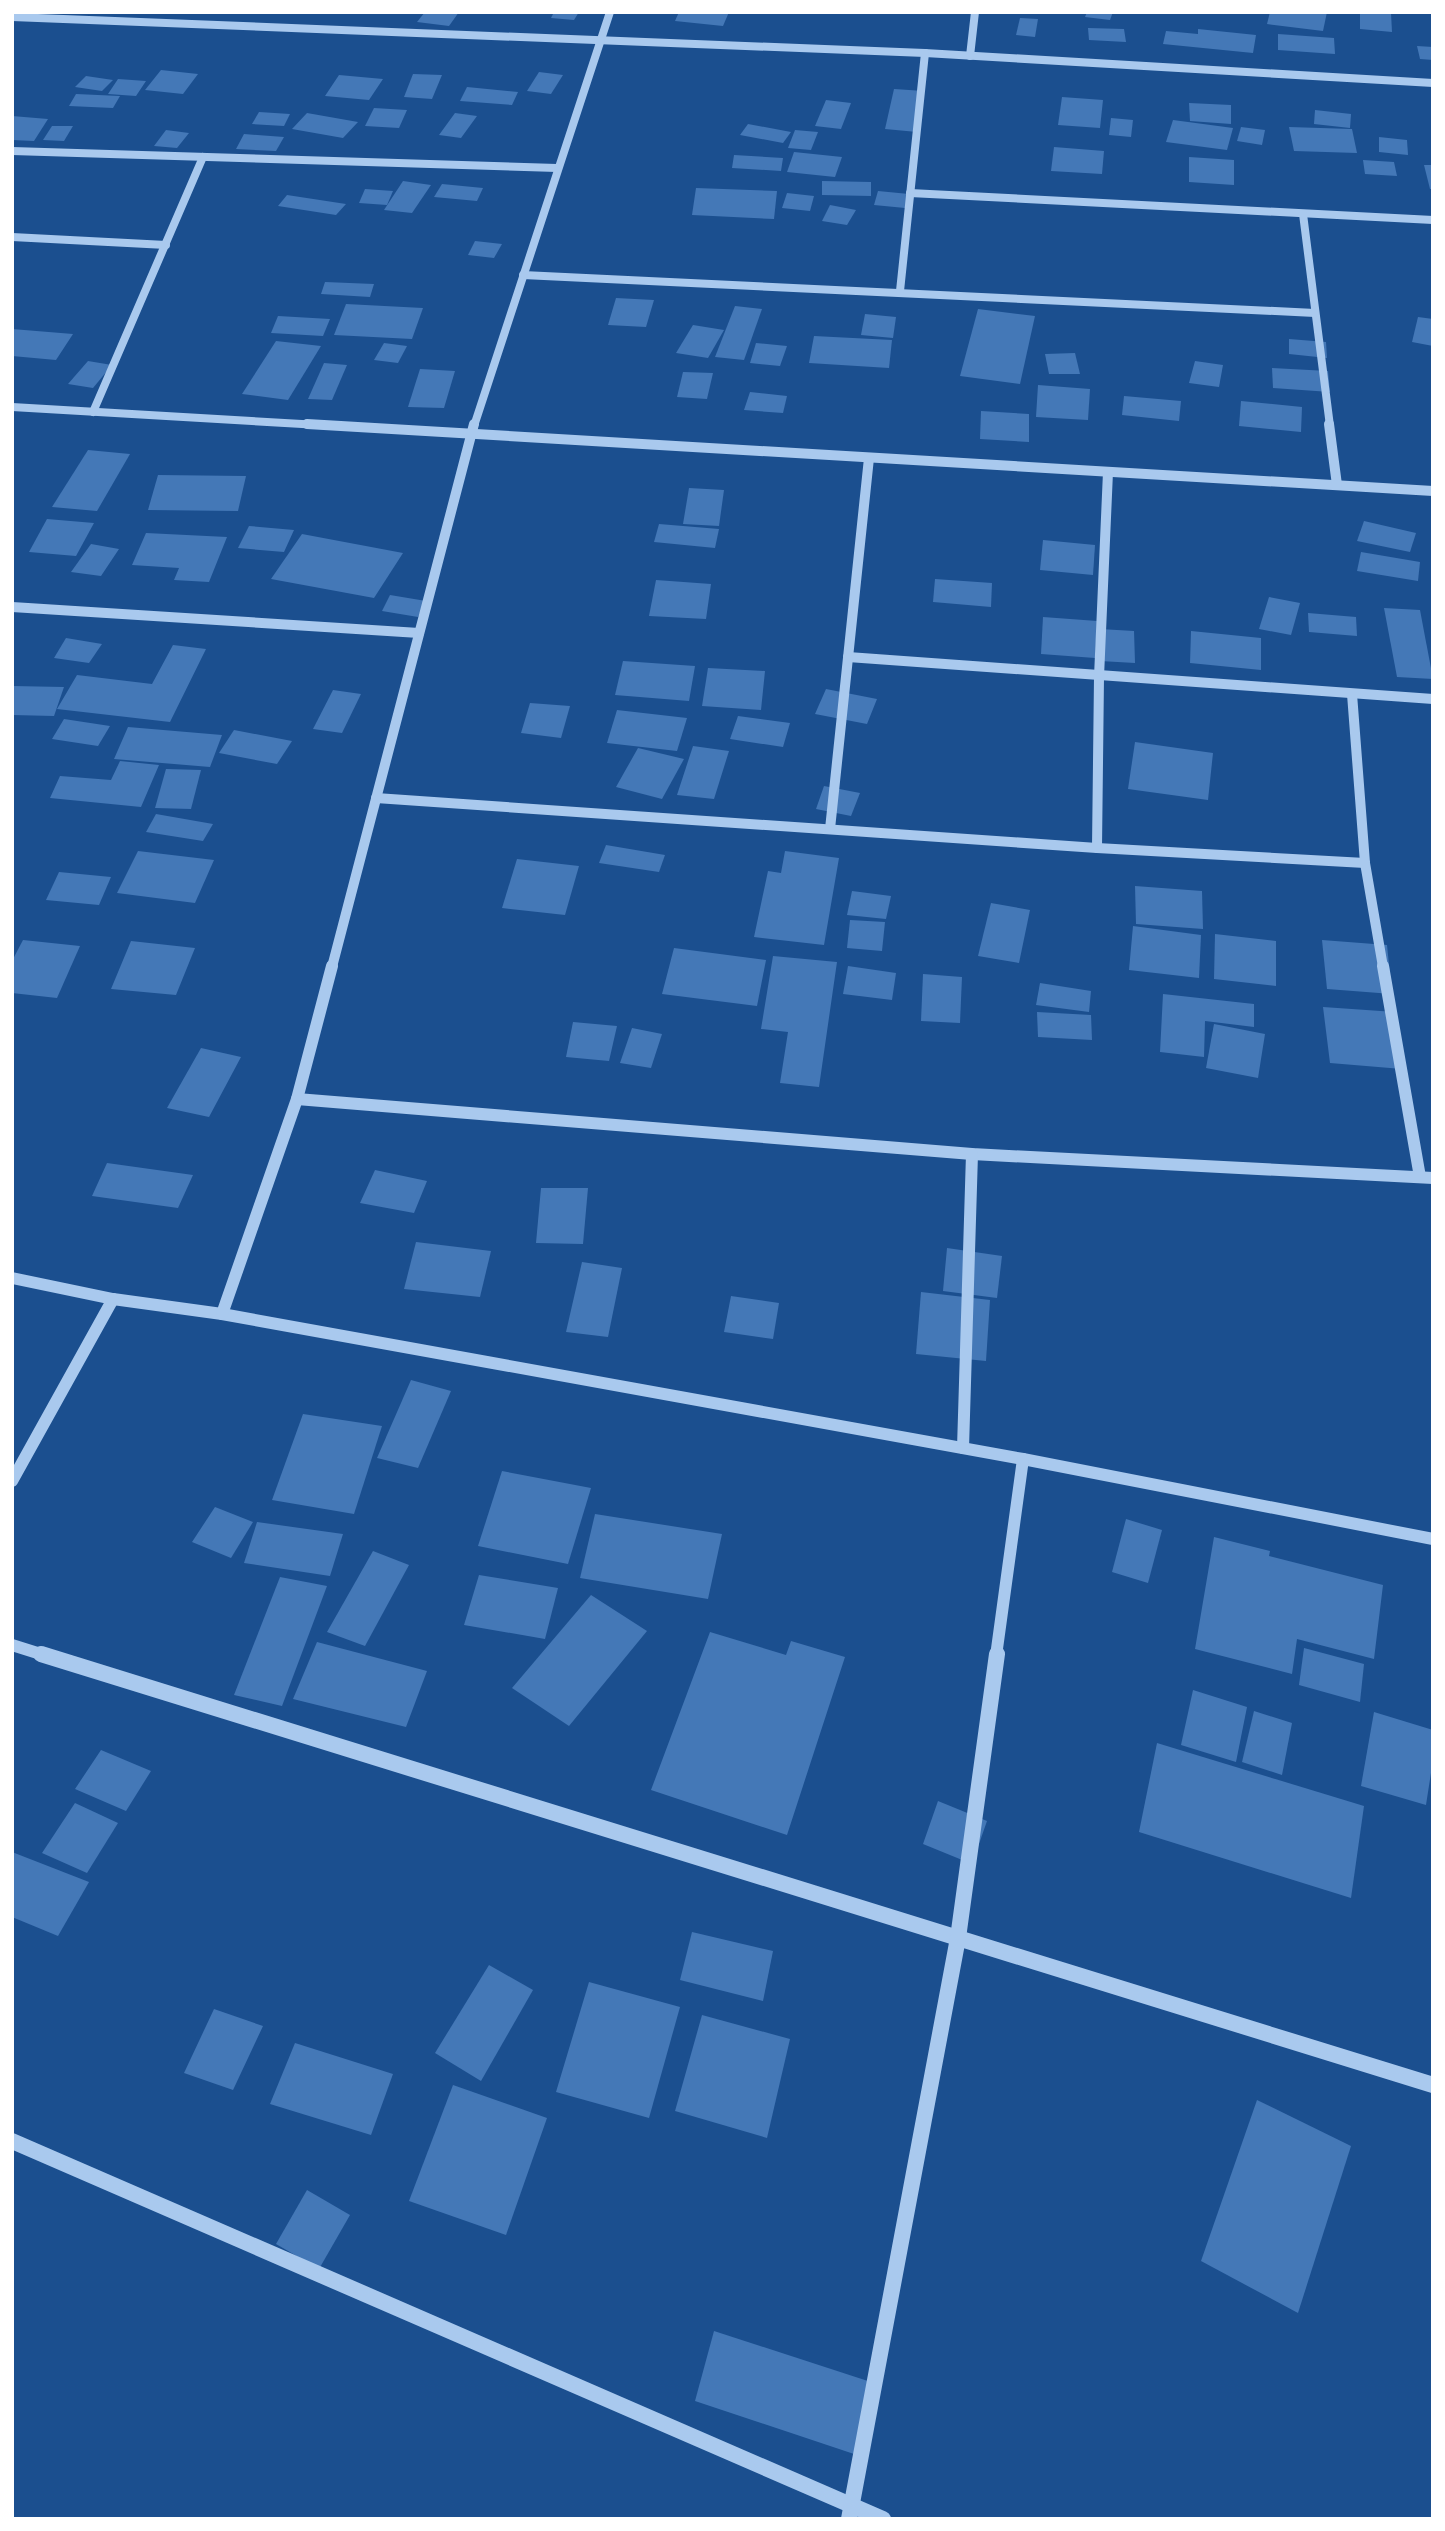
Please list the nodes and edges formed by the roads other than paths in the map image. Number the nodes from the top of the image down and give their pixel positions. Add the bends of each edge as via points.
1 (610, 12) edge
2 (975, 12) edge
3 (12, 17) edge
4 (601, 39) junction
5 (925, 53) junction
6 (970, 56) junction
7 (1433, 83) edge
8 (12, 151) edge
9 (203, 157) junction
10 (557, 169) junction
11 (910, 193) junction
12 (1303, 215) junction
13 (1433, 220) edge
14 (12, 237) edge
15 (166, 245) junction
16 (523, 275) junction
17 (900, 291) junction
18 (1315, 313) junction
19 (12, 407) edge
20 (93, 412) junction
21 (471, 435) junction
22 (869, 458) junction
23 (1108, 472) junction
24 (1337, 485) junction
25 (1433, 491) edge
26 (12, 607) edge
27 (419, 633) junction
28 (848, 657) junction
29 (1099, 677) junction
30 (1352, 694) junction
31 (1433, 699) edge
32 (376, 798) junction
33 (830, 829) junction
34 (1097, 848) junction
35 (1365, 863) junction
36 (297, 1099) junction
37 (972, 1154) junction
38 (1427, 1178) edge
39 (12, 1278) edge
40 (113, 1299) junction
41 (222, 1314) junction
42 (963, 1448) junction
43 (1023, 1459) junction
44 (12, 1481) edge
45 (1433, 1539) edge
46 (12, 1645) edge
47 (958, 1938) junction
48 (1433, 2085) edge
49 (12, 2141) edge
50 (850, 2513) edge
51 (883, 2519) edge

1 - 4 street
2 - 6 street
3 - 4 street via 276,23
4 - 5 street
4 - 10 street
5 - 6 street
5 - 11 street
6 - 7 street
8 - 9 street
9 - 10 street
9 - 15 street
10 - 16 street
11 - 12 street
11 - 17 street
12 - 13 street
12 - 18 street
14 - 15 street
15 - 20 street
16 - 17 street
16 - 21 street
17 - 18 street
18 - 24 street
19 - 20 street
20 - 21 street
21 - 22 street
21 - 27 street
22 - 23 street
22 - 28 street
23 - 24 street
23 - 29 street
24 - 25 street
26 - 27 street
27 - 32 street
28 - 29 street
28 - 33 street
29 - 30 street
29 - 34 street
30 - 31 street
30 - 35 street
32 - 33 street
32 - 36 street
33 - 34 street
34 - 35 street
35 - 38 street
36 - 37 street
36 - 41 street
37 - 38 street
37 - 42 street
39 - 40 street
40 - 41 street
40 - 44 street
41 - 42 street
42 - 43 street
43 - 45 street
43 - 47 street
46 - 47 street
47 - 48 street
47 - 50 street
49 - 50 street
50 - 51 street

